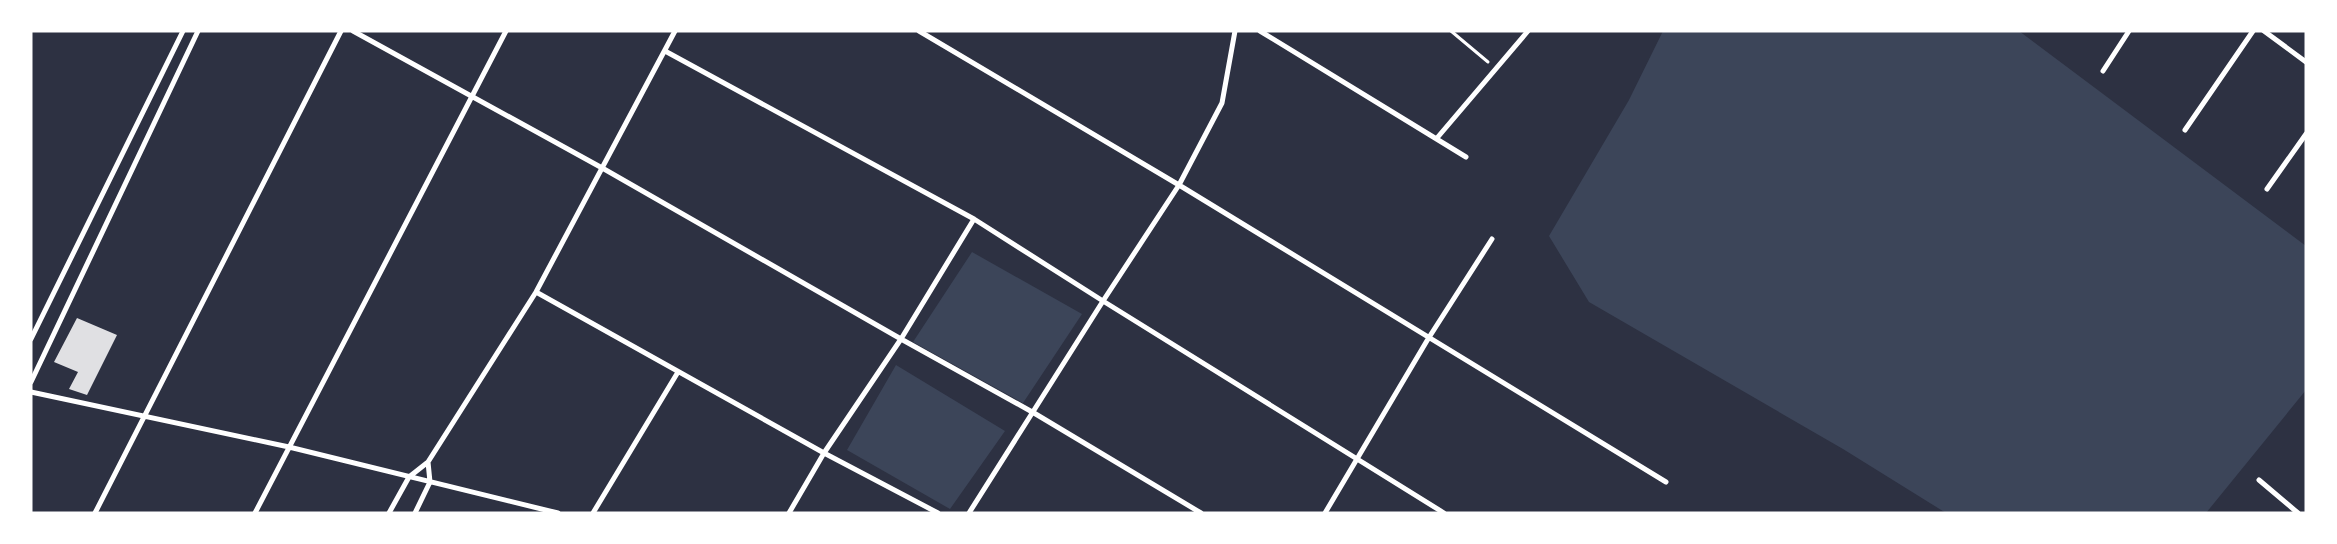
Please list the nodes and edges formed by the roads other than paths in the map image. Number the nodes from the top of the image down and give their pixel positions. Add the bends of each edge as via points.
1 (183, 31) edge
2 (198, 31) edge
3 (341, 31) edge
4 (353, 31) edge
5 (506, 31) edge
6 (675, 31) edge
7 (919, 31) edge
8 (1235, 31) edge
9 (1260, 31) edge
10 (1528, 31) edge
11 (2130, 31) edge
12 (2252, 31) edge
13 (2264, 31) edge
14 (665, 51) junction
15 (2306, 62) edge
16 (2103, 71) dead end
17 (472, 98) junction
18 (2185, 130) dead end
19 (2306, 134) edge
20 (1437, 138) junction
21 (1466, 157) dead end
22 (604, 169) junction
23 (1180, 185) junction
24 (2267, 190) dead end
25 (974, 218) junction
26 (1492, 239) dead end
27 (536, 292) junction
28 (1103, 301) junction
29 (31, 339) edge
30 (1428, 339) junction
31 (901, 340) junction
32 (678, 372) junction
33 (31, 382) edge
34 (31, 392) edge
35 (1034, 413) junction
36 (144, 417) junction
37 (289, 447) junction
38 (824, 453) junction
39 (1357, 459) junction
40 (428, 462) junction
41 (409, 477) junction
42 (2260, 480) dead end
43 (430, 482) junction
44 (1666, 482) dead end
45 (95, 513) edge
46 (255, 513) edge
47 (389, 513) edge
48 (415, 513) edge
49 (558, 513) edge
50 (593, 513) edge
51 (789, 513) edge
52 (938, 513) edge
53 (969, 513) edge
54 (1201, 513) edge
55 (1325, 513) edge
56 (1444, 513) edge
57 (2298, 513) edge

1 - 29 street
2 - 33 street
3 - 36 street
4 - 17 street
5 - 17 street
6 - 14 street
7 - 23 street
8 - 23 street via 1222,103
9 - 20 street
10 - 20 street
11 - 16 street
12 - 18 street
13 - 15 street
14 - 22 street
14 - 25 street
17 - 22 street
17 - 37 street
19 - 24 street
20 - 21 street
22 - 27 street
22 - 31 street
23 - 28 street
23 - 30 street
25 - 28 street
25 - 31 street
26 - 30 street
27 - 32 street
27 - 40 street
28 - 35 street
28 - 39 street
30 - 39 street
30 - 44 street
31 - 35 street
31 - 38 street
32 - 38 street
32 - 50 street
34 - 36 street
35 - 53 street
35 - 54 street
36 - 37 street
36 - 45 street
37 - 41 street
37 - 46 street
38 - 51 street
38 - 52 street
39 - 55 street
39 - 56 street
40 - 41 street
40 - 43 street
41 - 43 street
41 - 47 street
42 - 57 street
43 - 48 street
43 - 49 street

